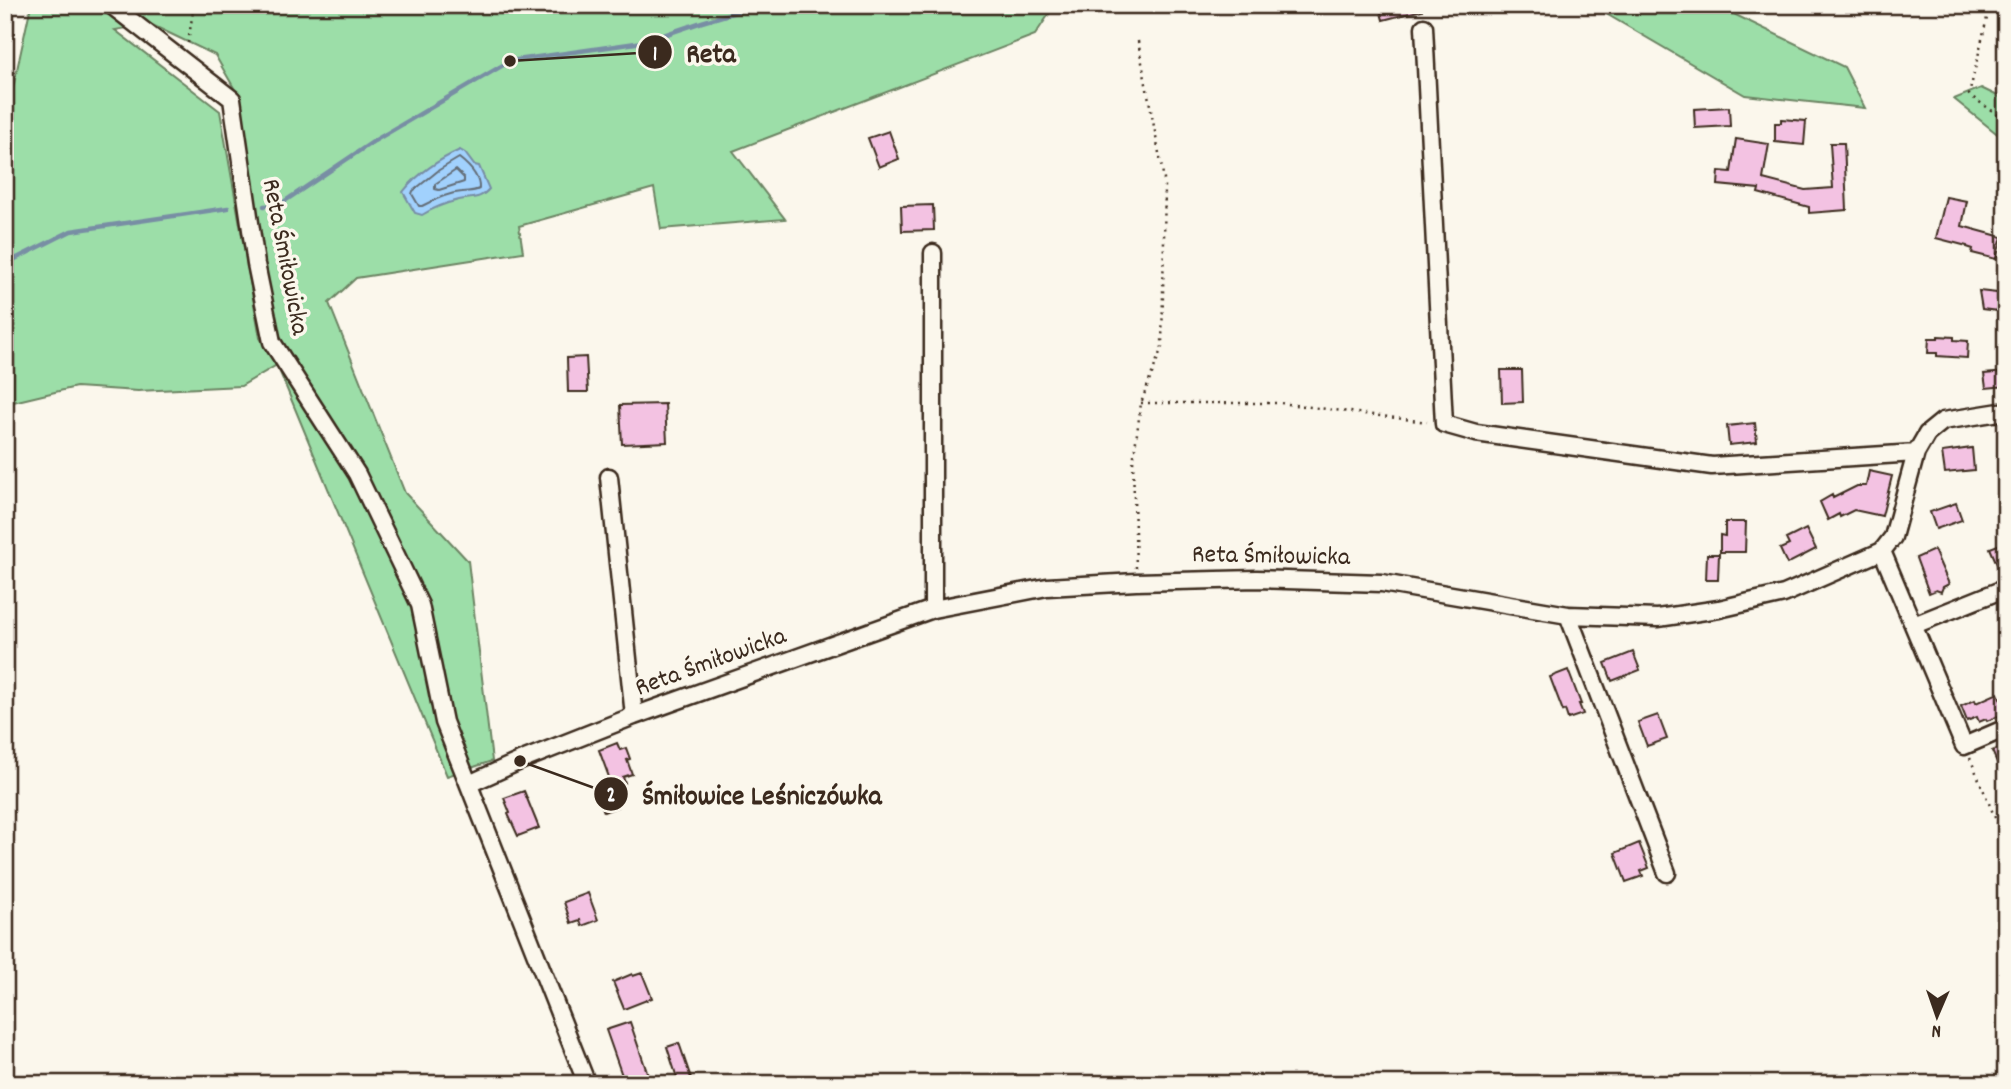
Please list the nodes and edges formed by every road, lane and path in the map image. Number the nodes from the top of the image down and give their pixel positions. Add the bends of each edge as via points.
1 (111, 5) edge
2 (194, 5) edge
3 (1990, 5) edge
4 (1424, 27) dead end
5 (1137, 36) dead end
6 (184, 62) junction
7 (2006, 120) edge
8 (933, 253) dead end
9 (1141, 403) junction
10 (2006, 411) edge
11 (1444, 424) junction
12 (1916, 453) junction
13 (609, 477) dead end
14 (1882, 551) junction
15 (1136, 582) junction
16 (2006, 588) edge
17 (933, 609) junction
18 (1568, 615) junction
19 (1914, 625) junction
20 (634, 716) junction
21 (2006, 728) edge
22 (1964, 746) junction
23 (470, 785) junction
24 (2006, 844) edge
25 (1667, 873) dead end
26 (587, 1084) edge

1 - 6 street, Reta Śmiłowicka
2 - 6 path
3 - 7 path via 1969,95
4 - 11 street
5 - 9 path via 1166,185 1161,347
6 - 23 street, Reta Śmiłowicka via 232,99 272,342 357,474 420,605 444,722
8 - 17 street
9 - 11 path via 1280,403
9 - 15 path via 1133,463
10 - 12 street via 1943,421 1927,434
11 - 12 street via 1476,433 1712,466
12 - 14 street via 1892,537
13 - 20 street
14 - 18 street, Reta Śmiłowicka via 1784,594 1719,609 1658,618
14 - 19 street
15 - 17 street, Reta Śmiłowicka via 1047,587
15 - 18 street, Reta Śmiłowicka via 1381,583
16 - 19 street
17 - 20 street, Reta Śmiłowicka
18 - 25 street
19 - 22 street
20 - 23 street, Reta Śmiłowicka
21 - 22 street
22 - 24 path
23 - 26 street, Reta Śmiłowicka

